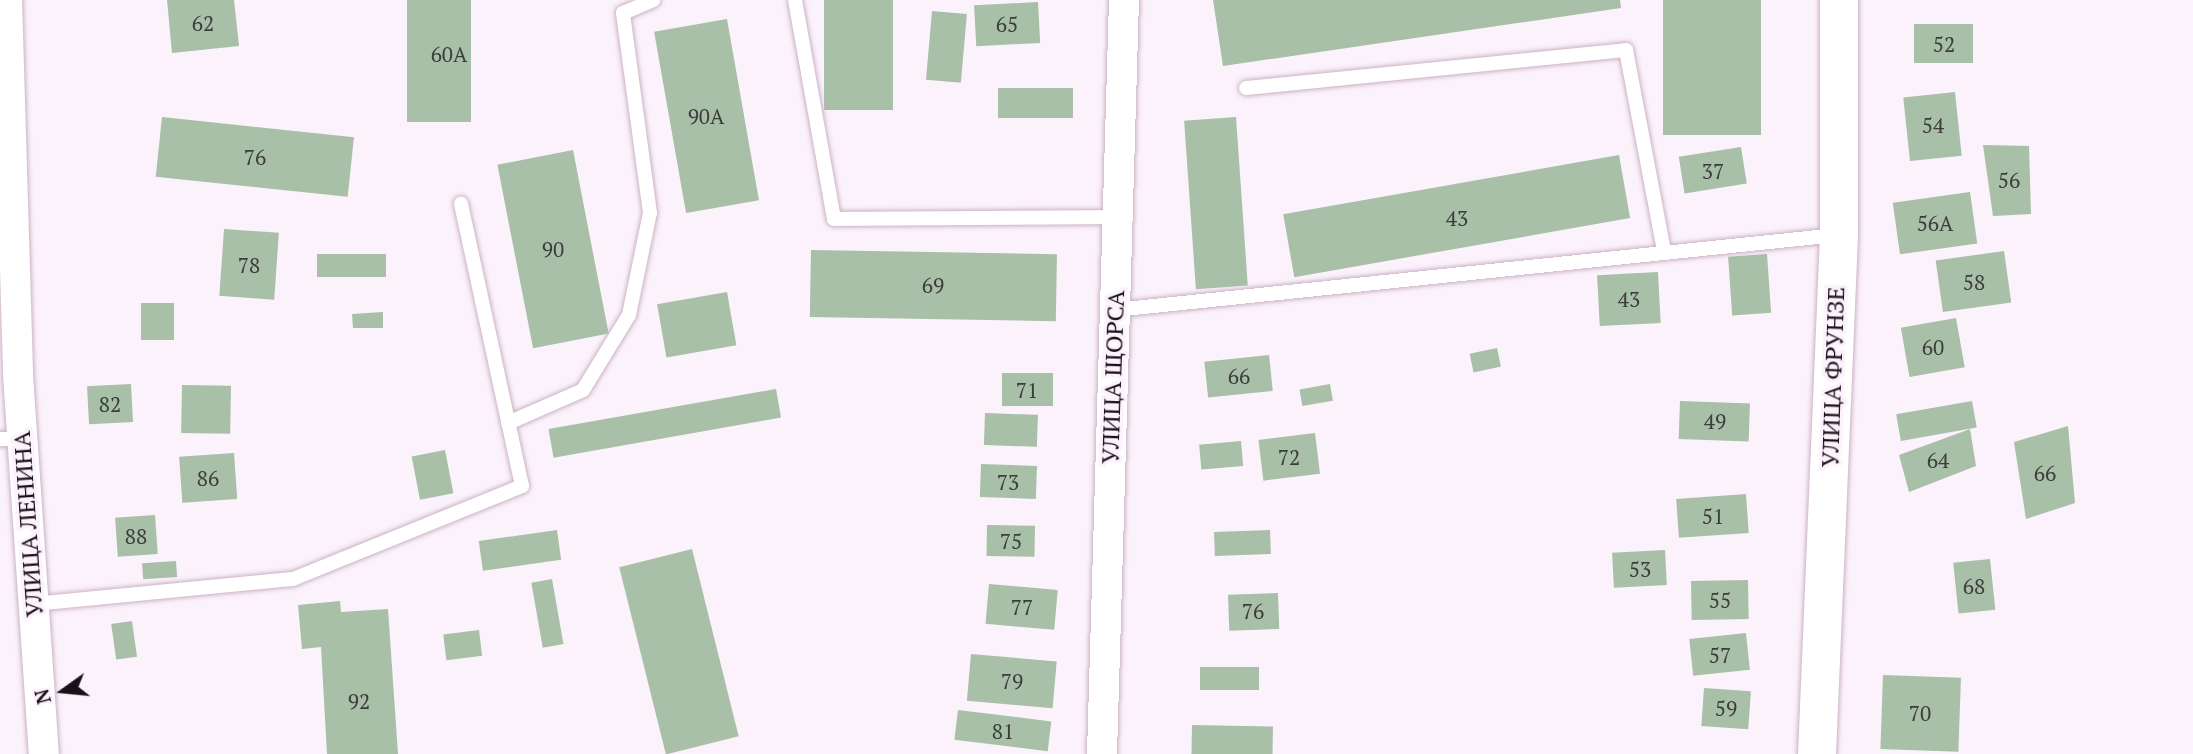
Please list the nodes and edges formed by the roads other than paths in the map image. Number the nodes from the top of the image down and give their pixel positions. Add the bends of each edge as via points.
1 (7, 0) edge
2 (653, 0) edge
3 (795, 0) edge
4 (1124, 0) edge
5 (1839, 0) edge
6 (1246, 88) dead end
7 (461, 203) dead end
8 (1118, 217) junction
9 (1839, 235) junction
10 (1664, 252) junction
11 (1115, 310) junction
12 (508, 423) junction
13 (11, 439) edge
14 (33, 604) junction
15 (44, 754) edge
16 (1102, 754) edge
17 (1817, 754) edge

1 - 13 street, УЛИЦА ЛЕНИНА
2 - 12 lane via 623,13 650,213 629,315 583,390
3 - 8 lane via 834,219
4 - 8 street, УЛИЦА ЩОРСА
5 - 9 main road, УЛИЦА ФРУНЗЕ
6 - 10 lane via 1626,50
7 - 12 lane
8 - 11 street, УЛИЦА ЩОРСА
9 - 10 lane
9 - 17 main road, УЛИЦА ФРУНЗЕ
10 - 11 lane
11 - 16 street, УЛИЦА ЩОРСА
12 - 14 lane via 522,486 293,579
13 - 14 street, УЛИЦА ЛЕНИНА
14 - 15 street, УЛИЦА ЛЕНИНА

